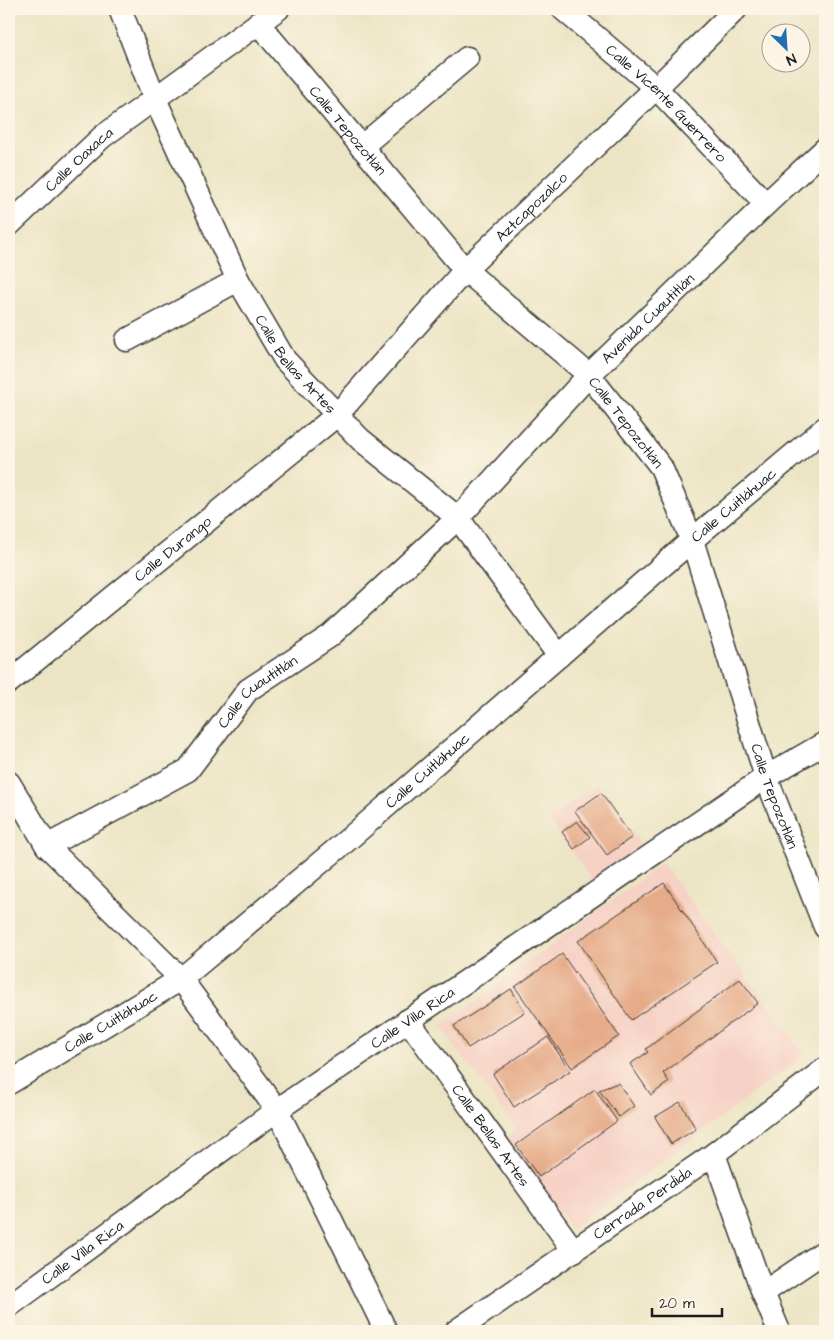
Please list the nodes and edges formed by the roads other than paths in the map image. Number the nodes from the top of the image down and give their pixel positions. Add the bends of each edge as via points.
1 (120, 9) edge
2 (278, 9) edge
3 (563, 9) edge
4 (736, 9) edge
5 (258, 23) junction
6 (467, 58) dead end
7 (656, 88) junction
8 (155, 98) junction
9 (361, 147) junction
10 (825, 149) edge
11 (766, 204) junction
12 (9, 225) edge
13 (465, 270) junction
14 (238, 280) junction
15 (127, 340) dead end
16 (590, 375) junction
17 (337, 415) junction
18 (825, 428) edge
19 (458, 518) junction
20 (692, 540) junction
21 (559, 656) junction
22 (9, 682) edge
23 (825, 743) edge
24 (766, 777) junction
25 (9, 783) edge
26 (47, 846) junction
27 (825, 927) edge
28 (181, 979) junction
29 (408, 1020) junction
30 (825, 1069) edge
31 (9, 1083) edge
32 (277, 1110) junction
33 (714, 1154) junction
34 (574, 1251) junction
35 (825, 1251) edge
36 (763, 1293) junction
37 (9, 1306) edge
38 (386, 1331) edge
39 (456, 1331) edge
40 (779, 1331) edge

1 - 8 street, Calle Bellas Artes
2 - 5 street, Calle Oaxaca
3 - 7 street, Calle Vicente Guerrero
4 - 7 street, Aztcapozalco
5 - 8 street, Calle Oaxaca
5 - 9 street, Calle Tepozotlán
6 - 9 street
7 - 11 street, Calle Vicente Guerrero
7 - 13 street, Aztcapozalco
8 - 12 street, Calle Oaxaca via 102,137
8 - 14 street, Calle Bellas Artes
9 - 13 street, Calle Tepozotlán
10 - 11 street, Avenida Cuautitlán
11 - 16 street, Avenida Cuautitlán
13 - 16 street, Calle Tepozotlán
13 - 17 street, Aztcapozalco
14 - 15 street
14 - 17 street, Calle Bellas Artes via 285,360
16 - 19 street, Avenida Cuautitlán
16 - 20 street, Calle Tepozotlán via 661,467
17 - 19 street, Calle Bellas Artes via 360,439
17 - 22 street, Calle Durango
18 - 20 street, Calle Cuitláhuac
19 - 21 street, Calle Bellas Artes
19 - 26 street, Calle Cuautitlán via 330,636 248,690 188,770
20 - 21 street, Calle Cuitláhuac
20 - 24 street, Calle Tepozotlán
21 - 28 street, Calle Cuitláhuac
23 - 24 street, Calle Villa Rica
24 - 27 street, Calle Tepozotlán
24 - 29 street, Calle Villa Rica
25 - 26 street
26 - 28 street
28 - 31 street, Calle Cuitláhuac
28 - 32 street
29 - 32 street, Calle Villa Rica
29 - 34 street, Calle Bellas Artes
30 - 33 street, Cerrada Perdida
32 - 37 street, Calle Villa Rica
32 - 38 street
33 - 34 street, Cerrada Perdida
33 - 36 street
34 - 39 street, Cerrada Perdida
35 - 36 street
36 - 40 street

